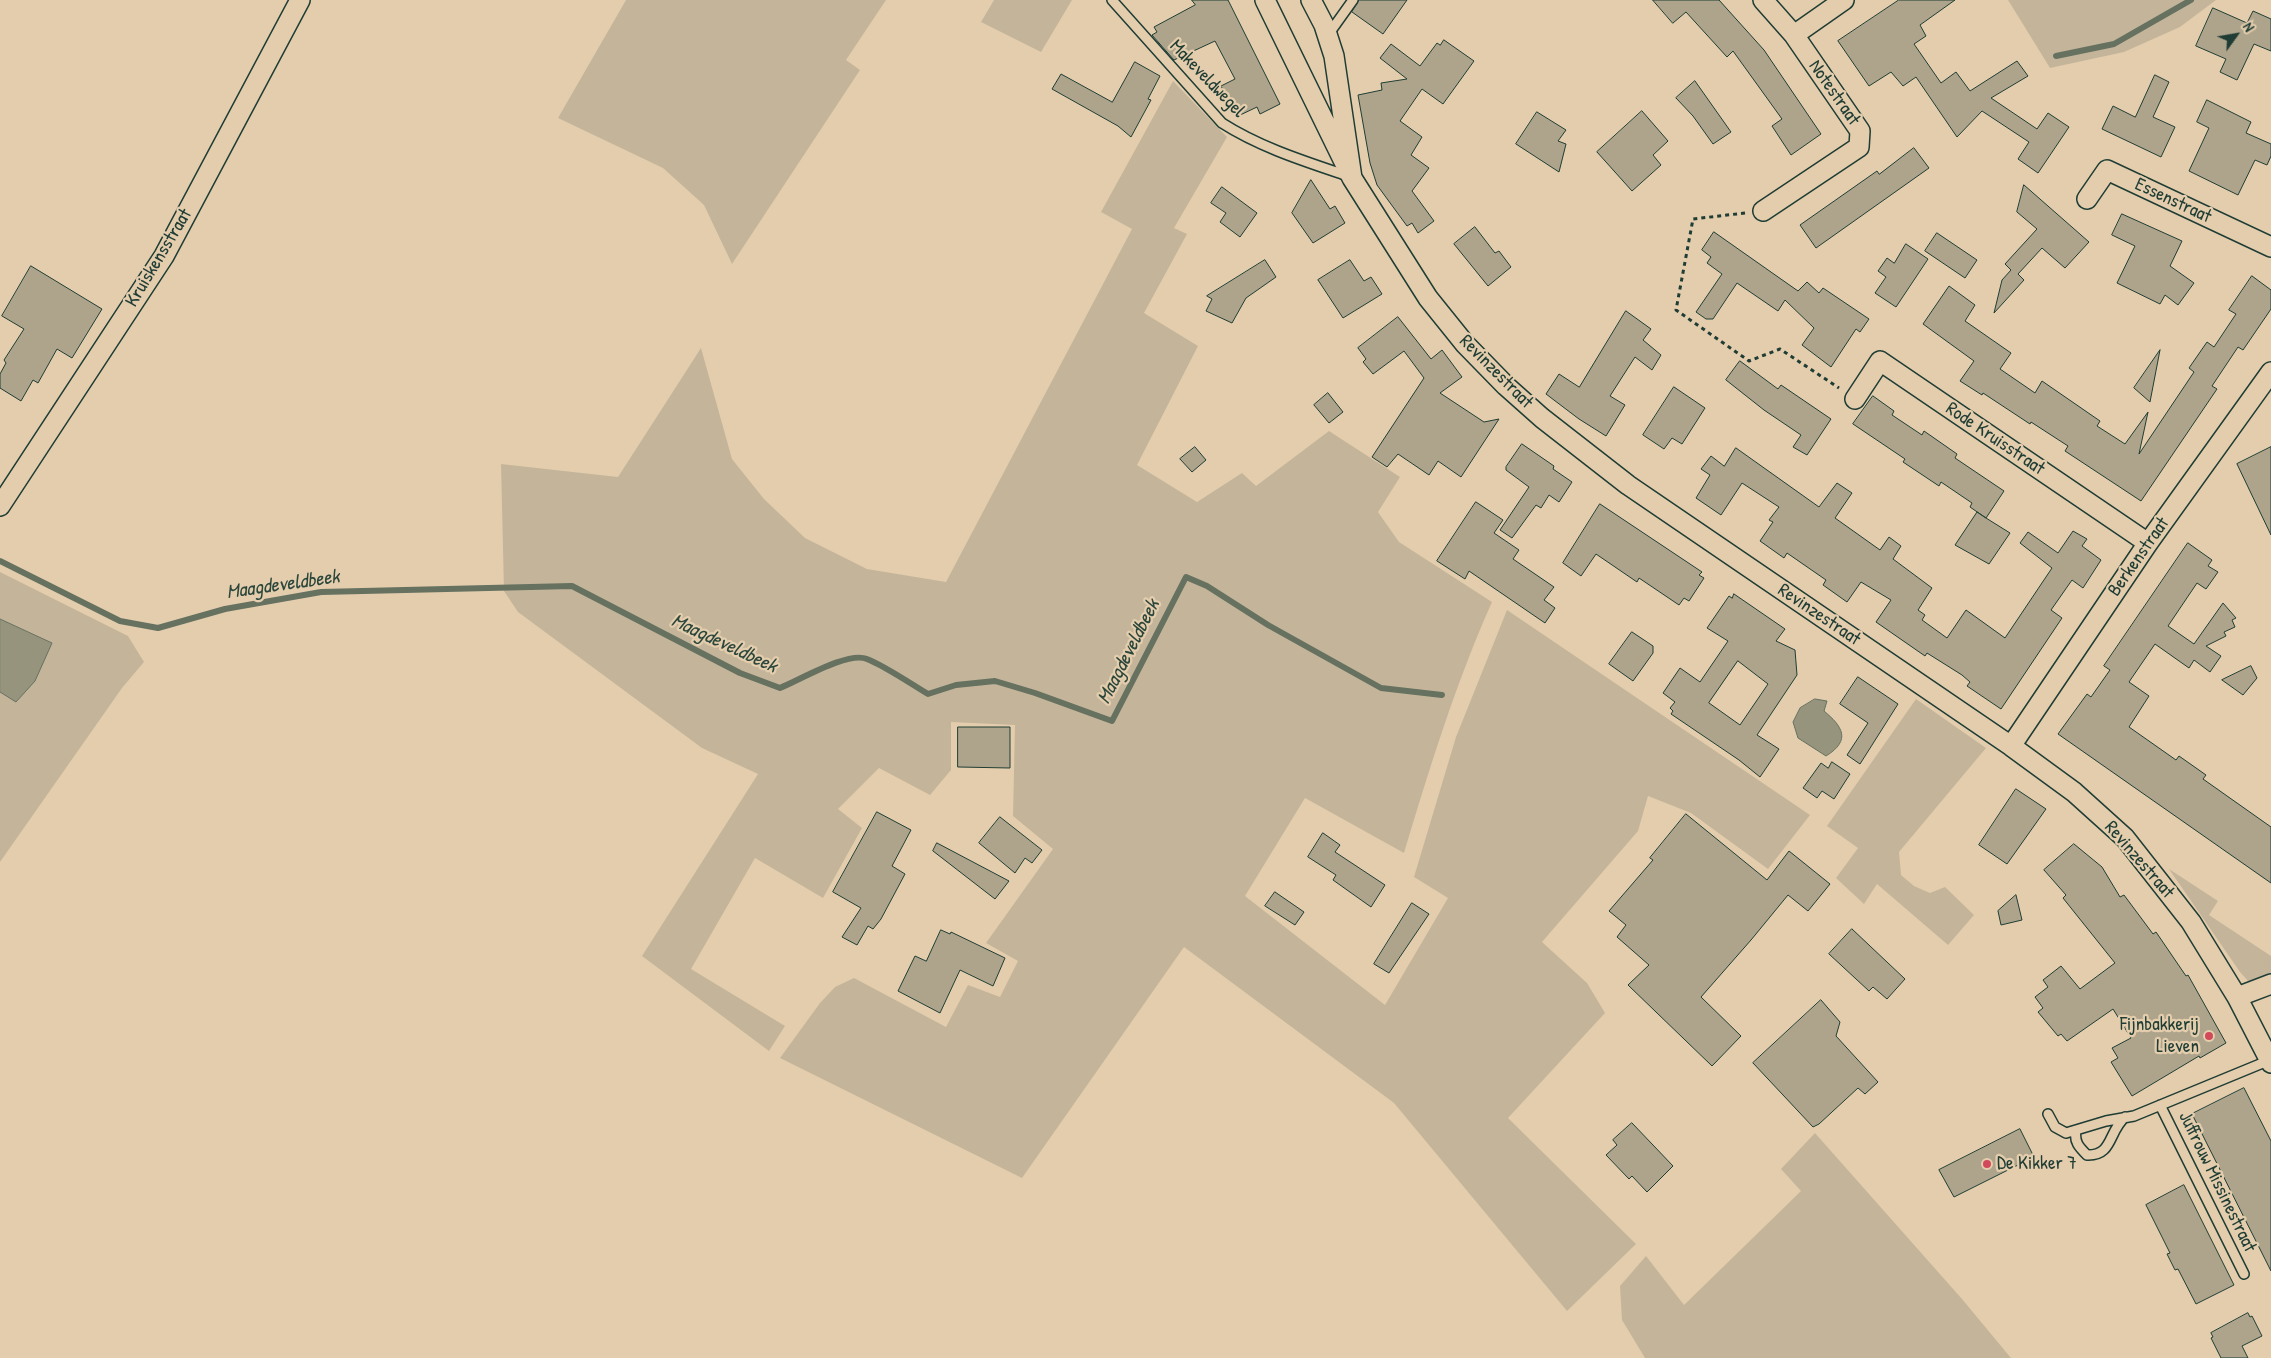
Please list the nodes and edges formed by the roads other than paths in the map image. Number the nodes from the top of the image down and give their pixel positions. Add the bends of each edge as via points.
1 (300, 0) edge
2 (1112, 0) edge
3 (1265, 0) edge
4 (1311, 0) edge
5 (1353, 0) edge
6 (1763, 0) edge
7 (1844, 0) edge
8 (1327, 35) junction
9 (1794, 35) junction
10 (1352, 178) junction
11 (2087, 199) dead end
12 (1762, 211) road end
13 (2271, 247) edge
14 (2271, 372) edge
15 (1855, 399) road end
16 (0, 506) edge
17 (2148, 543) junction
18 (2011, 746) junction
19 (2271, 984) edge
20 (2237, 997) junction
21 (2270, 1061) edge
22 (2160, 1105) junction
23 (2048, 1114) dead end
24 (2125, 1117) junction
25 (2076, 1131) junction
26 (2244, 1274) dead end

1 - 16 street, Kruiskensstraat via 164,256
2 - 10 lane, Makeveldwegel via 1222,123 1249,138
3 - 10 street, Revinzestraat
4 - 8 street, Revinzestraat
5 - 8 lane
6 - 9 street, Notestraat
7 - 9 street
8 - 10 street, Revinzestraat via 1334,56
9 - 12 street, Notestraat via 1860,131 1859,147
10 - 18 street, Revinzestraat via 1428,298 1465,344 1542,418 1628,486
11 - 13 street, Essenstraat via 2107,170
14 - 17 street, Berkenstraat
15 - 17 street, Rode Kruisstraat via 1880,361
17 - 18 street, Berkenstraat
18 - 20 street, Revinzestraat via 2074,792 2125,838 2192,922
19 - 20 street
20 - 21 street, Revinzestraat
21 - 22 lane, Juffrouw Missinestraat
22 - 24 lane, Juffrouw Missinestraat
22 - 26 lane, Juffrouw Missinestraat
23 - 25 lane via 2055,1126 2066,1133
24 - 25 lane, Juffrouw Missinestraat
24 - 25 lane via 2113,1132 2105,1151 2098,1155 2087,1155 2081,1149 2076,1142

